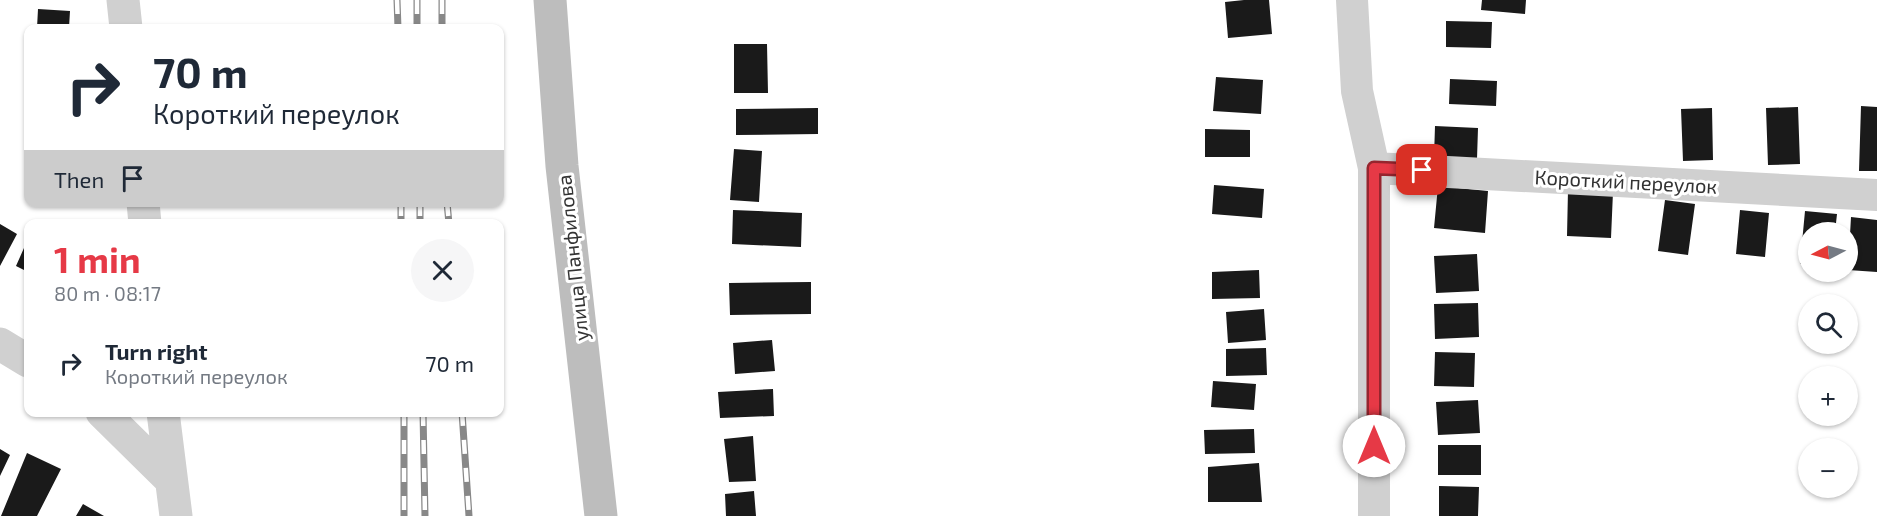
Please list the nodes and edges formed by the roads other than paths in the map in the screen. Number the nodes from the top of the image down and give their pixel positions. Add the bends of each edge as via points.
1 (123, 0) edge
2 (550, 0) edge
3 (1352, 0) edge
4 (126, 24) edge
5 (1374, 168) junction
6 (1877, 195) edge
7 (0, 344) edge
8 (24, 359) edge
9 (107, 417) edge
10 (164, 417) edge
11 (170, 479) junction
12 (176, 516) edge
13 (601, 516) edge
14 (1374, 516) edge

1 - 4 street
2 - 13 main road, улица Панфилова via 562,166
3 - 5 street via 1357,91
5 - 6 street, Короткий переулок
5 - 14 street
7 - 8 street
9 - 11 street
10 - 11 street
11 - 12 street

